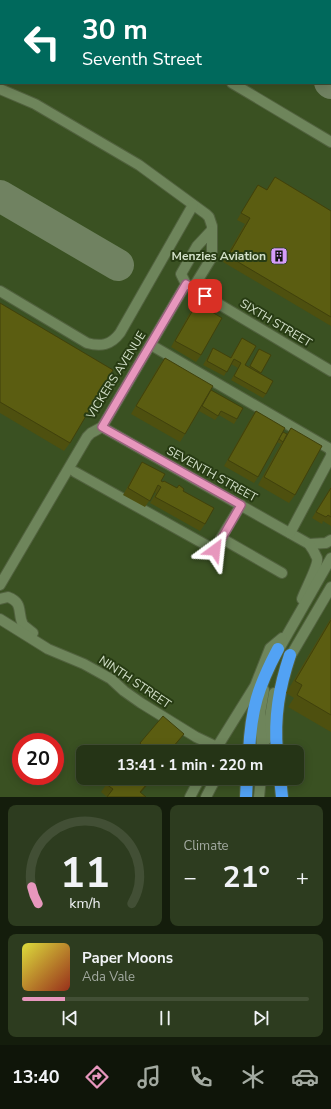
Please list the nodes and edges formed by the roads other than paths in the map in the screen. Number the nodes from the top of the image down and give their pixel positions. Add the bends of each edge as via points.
1 (234, 84) edge
2 (0, 89) edge
3 (331, 142) edge
4 (193, 205) junction
5 (212, 231) junction
6 (189, 286) junction
7 (0, 291) edge
8 (151, 345) junction
9 (331, 371) edge
10 (102, 427) junction
11 (331, 452) edge
12 (331, 456) edge
13 (75, 472) dead end
14 (241, 505) junction
15 (290, 533) junction
16 (221, 538) junction
17 (331, 540) edge
18 (309, 544) junction
19 (331, 558) edge
20 (282, 573) dead end
21 (0, 586) edge
22 (331, 587) edge
23 (0, 599) edge
24 (0, 620) edge
25 (291, 628) junction
26 (278, 649) junction
27 (290, 655) junction
28 (190, 726) dead end
29 (209, 745) edge
30 (220, 745) edge
31 (249, 745) edge
32 (262, 745) edge
33 (264, 745) edge
34 (277, 745) edge
35 (196, 785) edge
36 (212, 785) edge
37 (247, 785) edge
38 (260, 785) edge
39 (281, 785) edge
40 (190, 797) edge
41 (206, 797) edge
42 (246, 797) edge
43 (259, 797) edge
44 (282, 797) edge

1 - 3 street
2 - 4 street via 35,104 139,165
4 - 5 street via 209,217
4 - 7 street via 120,333 109,343 102,346 87,343
5 - 6 street, VICKERS AVENUE via 212,257
5 - 6 street via 197,246 181,274
6 - 8 street, VICKERS AVENUE
6 - 9 street, SIXTH STREET
8 - 10 street, VICKERS AVENUE
8 - 11 street via 325,446
10 - 14 street, SEVENTH STREET
10 - 21 street, VICKERS AVENUE via 87,437
12 - 15 street
13 - 16 street via 215,550
14 - 15 street, SEVENTH STREET
14 - 16 street
15 - 18 street, SEVENTH STREET
16 - 20 street
17 - 18 street via 326,543
18 - 25 street via 316,558 316,566
19 - 25 street
22 - 27 street
23 - 28 street via 8,597 18,603 22,622 29,631 57,647 86,658 112,674 142,699
24 - 29 street, NINTH STREET via 48,649 106,676 141,704
25 - 26 street
25 - 30 street via 270,648 255,686
26 - 31 highway via 254,708
26 - 32 street via 268,673 262,701 260,714
27 - 33 street via 278,680
27 - 34 highway via 277,701
35 - 40 street
36 - 41 street
37 - 42 highway
38 - 43 street
39 - 44 highway

